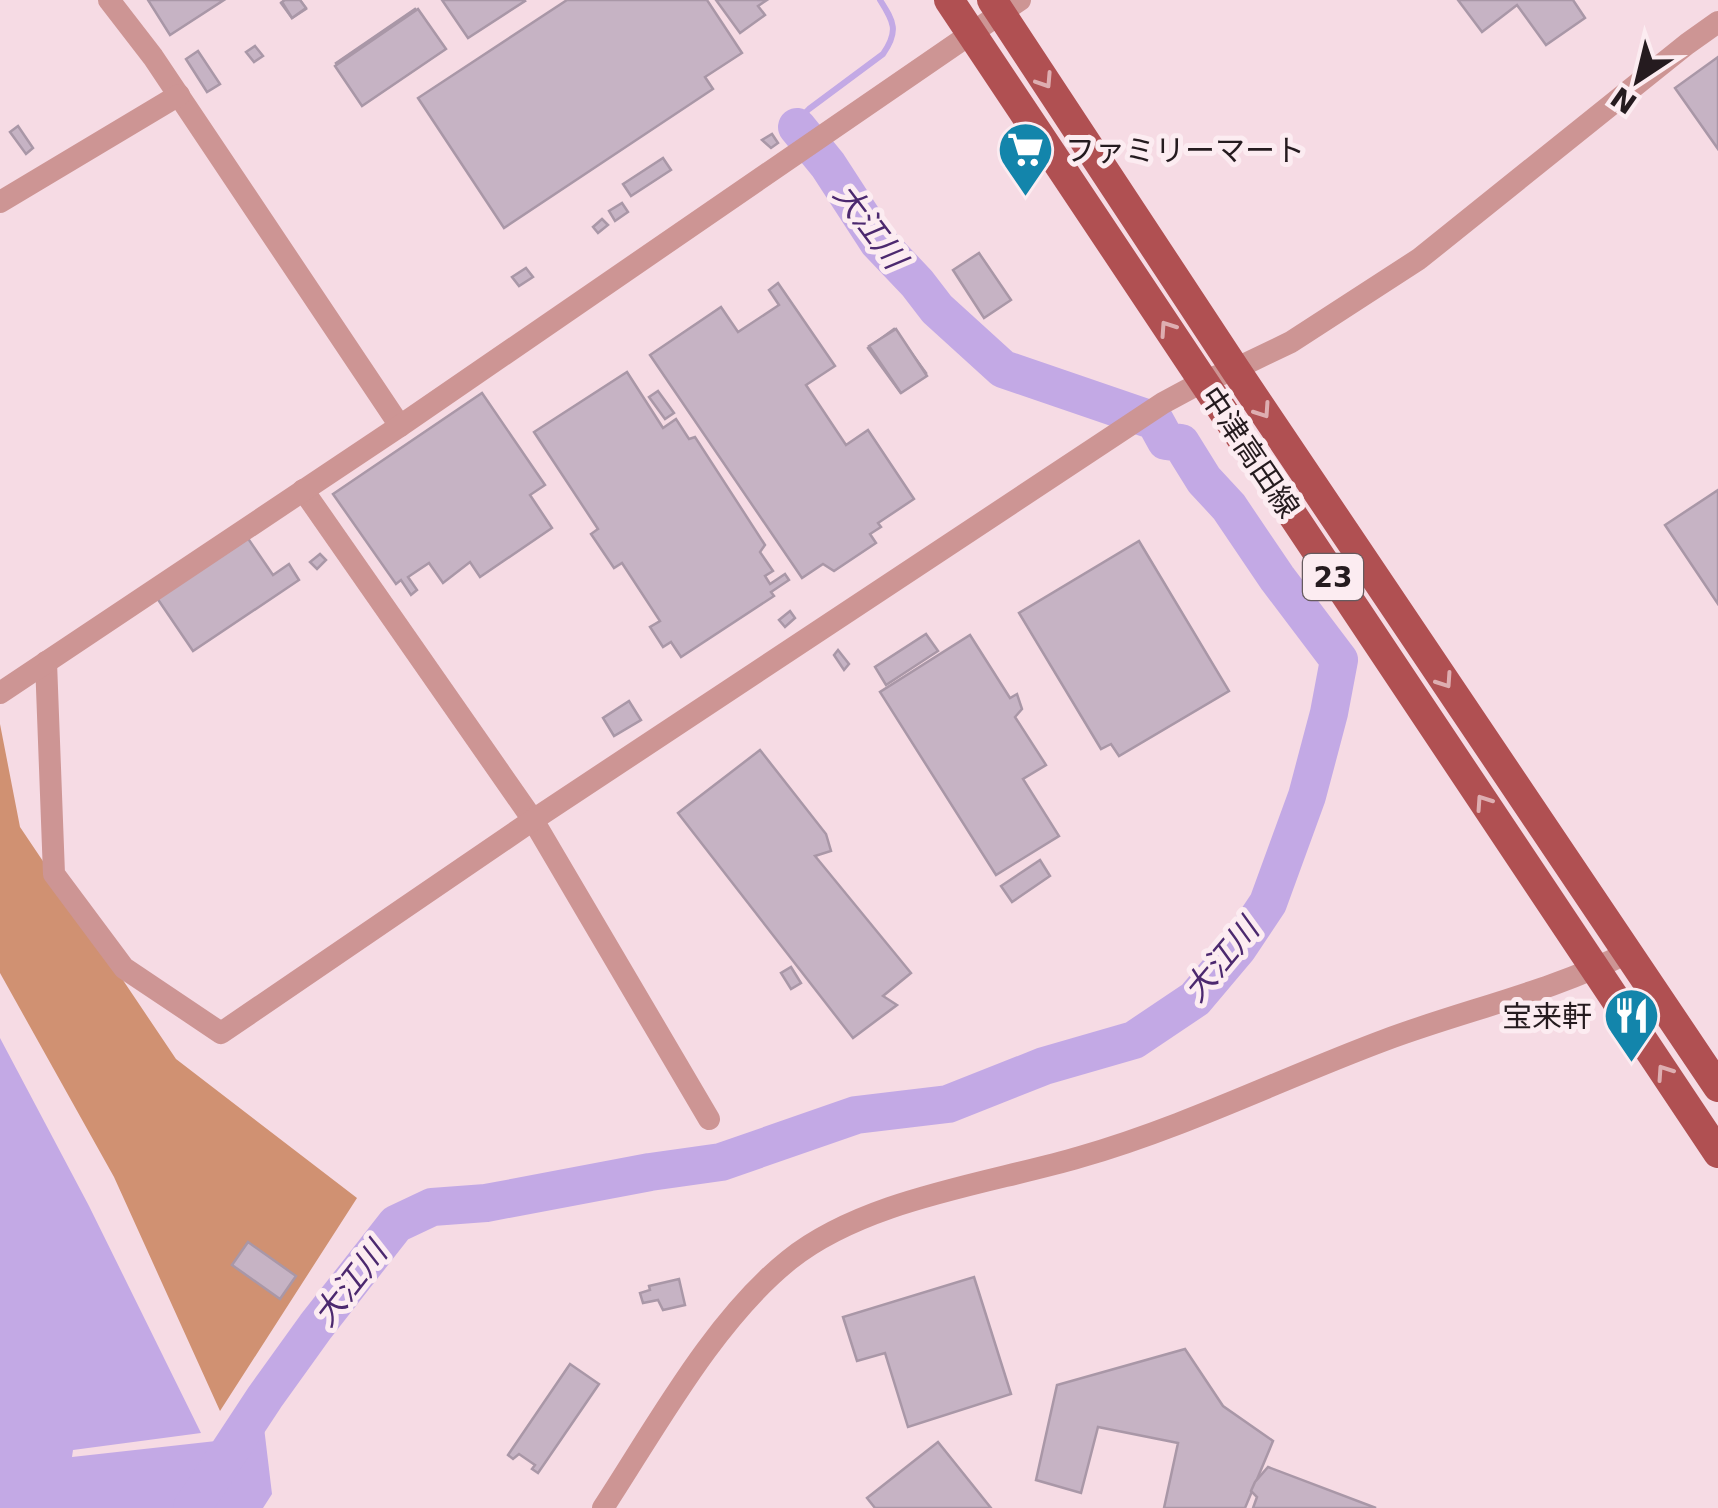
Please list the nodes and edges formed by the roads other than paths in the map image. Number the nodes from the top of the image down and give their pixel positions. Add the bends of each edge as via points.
1 (109, 0) edge
2 (949, 0) edge
3 (1004, 4) edge
4 (1718, 22) edge
5 (970, 32) junction
6 (179, 95) junction
7 (0, 202) edge
8 (1235, 369) junction
9 (1202, 382) junction
10 (400, 426) junction
11 (304, 490) junction
12 (46, 662) junction
13 (0, 693) edge
14 (533, 820) junction
15 (1628, 953) junction
16 (1595, 970) junction
17 (1718, 1088) edge
18 (709, 1120) dead end
19 (1718, 1154) edge
20 (603, 1508) edge

1 - 6 street
2 - 5 main road, 中津高田線 / 23
3 - 5 street
3 -> 8 main road, 中津高田線 / 23
4 - 8 street via 1419,259 1291,342
9 -> 5 main road, 中津高田線 / 23
5 - 10 street
6 - 7 street
6 - 10 street
8 - 9 street
8 -> 15 main road, 中津高田線 / 23
9 - 14 street
16 -> 9 main road, 中津高田線 / 23
10 - 11 street
11 - 12 street
11 - 14 street
12 - 13 street
12 - 14 street via 54,874 124,968 221,1033
14 - 18 street
15 - 16 street
15 - 17 main road, 中津高田線 / 23
19 -> 16 main road, 中津高田線 / 23
16 - 20 street via 1364,1048 1144,1137 913,1201 839,1229 791,1258 716,1337

